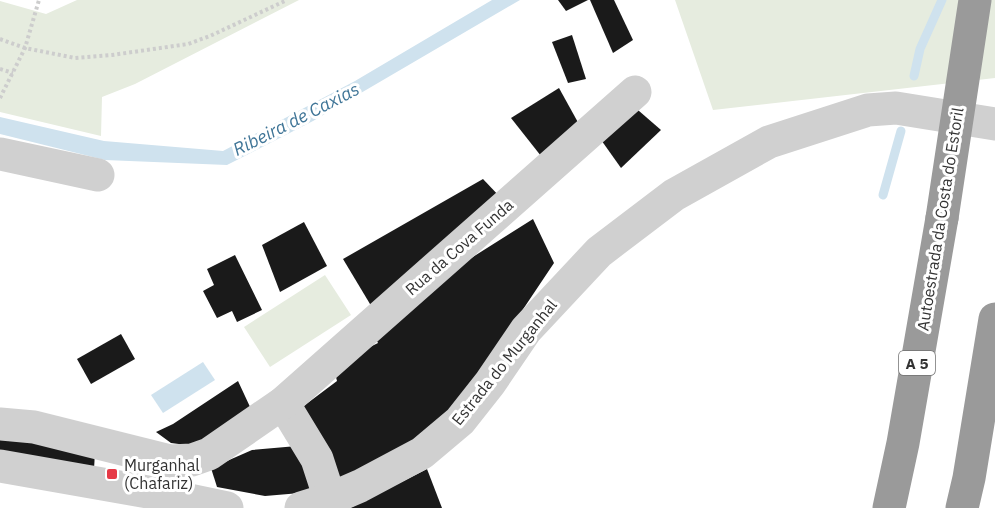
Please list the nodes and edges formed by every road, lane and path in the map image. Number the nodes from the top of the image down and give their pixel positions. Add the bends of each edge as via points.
1 (39, 0) edge
2 (287, 0) edge
3 (975, 0) edge
4 (0, 39) edge
5 (25, 48) junction
6 (0, 69) edge
7 (13, 74) junction
8 (635, 92) dead end
9 (0, 98) edge
10 (995, 124) edge
11 (0, 154) edge
12 (98, 175) dead end
13 (995, 319) edge
14 (283, 403) junction
15 (0, 424) edge
16 (170, 461) junction
17 (0, 466) edge
18 (165, 495) junction
19 (315, 504) edge
20 (227, 508) edge
21 (889, 508) edge
22 (962, 508) edge

1 - 5 path
2 - 5 path via 188,44 75,58
3 - 21 highway, Autoestrada da Costa do Estoril / A 5, bridge via 942,218
4 - 5 path
5 - 7 path
6 - 7 path
7 - 9 path
8 - 14 street, Rua da Cova Funda
10 - 19 street, Estrada do Murganhal via 896,108 868,110 769,142 674,195 599,252 526,330 460,421 422,453 360,486
11 - 12 street
13 - 22 highway
14 - 16 street, Rua da Cova Funda via 209,454
14 - 19 street via 316,459
15 - 16 street via 34,427
16 - 18 street
17 - 18 street
18 - 20 street

